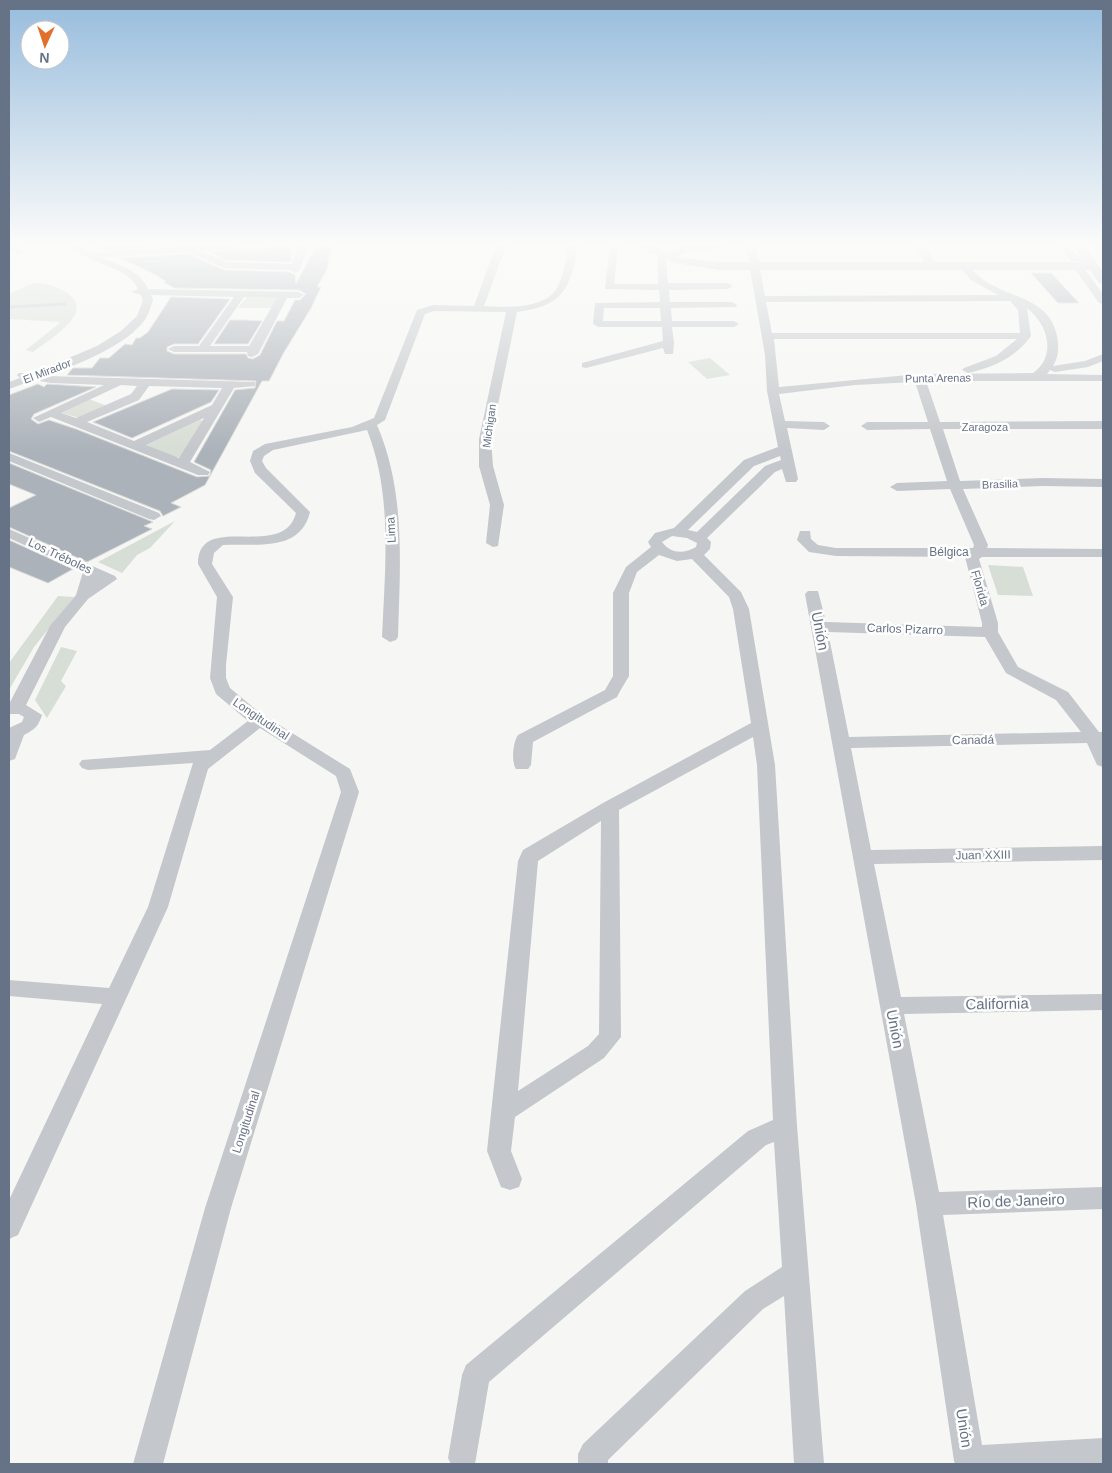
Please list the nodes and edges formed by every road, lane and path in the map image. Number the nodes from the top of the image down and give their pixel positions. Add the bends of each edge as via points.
1 (142, 315) edge
2 (226, 315) edge
3 (273, 315) edge
4 (420, 315) edge
5 (511, 315) edge
6 (598, 315) edge
7 (665, 315) edge
8 (764, 315) edge
9 (1024, 315) edge
10 (1043, 315) edge
11 (666, 324) junction
12 (734, 324) dead end
13 (767, 336) junction
14 (1026, 336) junction
15 (203, 348) junction
16 (174, 349) dead end
17 (1103, 357) edge
18 (586, 365) dead end
19 (1046, 370) junction
20 (28, 376) junction
21 (933, 377) junction
22 (1035, 377) junction
23 (919, 378) junction
24 (1103, 378) edge
25 (9, 380) edge
26 (118, 382) junction
27 (146, 382) junction
28 (251, 384) dead end
29 (227, 385) junction
30 (9, 386) edge
31 (773, 391) junction
32 (216, 408) junction
33 (75, 423) junction
34 (779, 424) junction
35 (371, 425) junction
36 (824, 426) dead end
37 (867, 426) dead end
38 (1103, 426) edge
39 (936, 427) junction
40 (136, 445) junction
41 (786, 456) junction
42 (9, 457) edge
43 (750, 463) junction
44 (182, 464) junction
45 (770, 469) junction
46 (203, 472) dead end
47 (790, 478) dead end
48 (1103, 483) edge
49 (955, 485) junction
50 (724, 487) junction
51 (897, 487) dead end
52 (746, 492) junction
53 (154, 516) dead end
54 (678, 532) junction
55 (9, 533) edge
56 (805, 534) dead end
57 (492, 543) dead end
58 (697, 546) junction
59 (658, 549) junction
60 (978, 553) junction
61 (1103, 553) edge
62 (672, 556) junction
63 (91, 571) junction
64 (627, 581) junction
65 (813, 594) dead end
66 (83, 596) junction
67 (820, 627) junction
68 (990, 632) junction
69 (390, 637) dead end
70 (12, 709) edge
71 (260, 720) junction
72 (758, 726) junction
73 (12, 734) edge
74 (1099, 737) edge
75 (842, 743) junction
76 (9, 755) edge
77 (214, 755) junction
78 (1103, 761) edge
79 (88, 764) dead end
80 (522, 765) dead end
81 (610, 807) junction
82 (1103, 853) edge
83 (863, 856) junction
84 (9, 988) edge
85 (115, 997) junction
86 (1103, 1002) edge
87 (890, 1006) junction
88 (504, 1112) junction
89 (785, 1126) junction
90 (510, 1179) dead end
91 (1103, 1198) edge
92 (929, 1204) junction
93 (9, 1226) edge
94 (797, 1272) junction
95 (1103, 1453) edge
96 (463, 1458) dead end
97 (970, 1463) edge
98 (148, 1464) edge
99 (593, 1464) edge
100 (809, 1464) edge

1 - 20 street, El Mirador via 121,336 90,354
2 - 15 street
3 - 15 street via 252,352
4 - 35 street via 384,412
5 - 57 street, Michigan via 485,439 486,466 497,505
6 - 11 street via 598,324
7 - 11 street
8 - 13 street
9 - 14 street
10 - 19 street via 1050,323 1053,357
11 - 12 street
11 - 18 street via 669,348
13 - 14 street
13 - 31 street
14 - 21 street via 994,364
15 - 16 street
17 - 19 street via 1088,364
19 - 22 street
20 - 25 street, El Mirador
20 - 26 street
20 - 30 street, El Mirador
21 - 22 street, Punta Arenas
21 - 23 street, Punta Arenas
22 - 24 street, Punta Arenas
23 - 31 street, Punta Arenas via 833,382
23 - 39 street, Florida
26 - 27 street
26 - 33 street via 45,415
27 - 29 street
27 - 33 street via 135,397
28 - 29 street
29 - 32 street via 229,388
31 - 34 street
32 - 40 street
32 - 44 street
33 - 40 street
34 - 36 street
34 - 41 street
35 - 69 street, Lima via 378,438 389,488 393,559
35 - 71 street, Longitudinal via 332,436 269,447 258,454 256,462 260,470 303,512 299,528 278,538 220,541 212,545 205,557 205,564 225,598 218,665 220,685 238,705
37 - 39 street, Zaragoza
38 - 39 street, Zaragoza
39 - 49 street, Florida
40 - 44 street
41 - 43 street
41 - 45 street
41 - 47 street
42 - 53 street
43 - 45 street
43 - 50 street
44 - 46 street
45 - 52 street
48 - 49 street, Brasilia
49 - 51 street, Brasilia
49 - 60 street, Florida via 981,545
50 - 52 street
50 - 54 street
52 - 58 street
54 - 58 street via 685,532
54 - 59 street via 660,536 655,542
55 - 63 street, Los Tréboles
56 - 60 street, Bélgica via 804,540 814,549 836,552
58 - 62 street
58 - 72 street via 736,595 741,609
59 - 62 street
59 - 64 street via 631,570
60 - 61 street, Bélgica
60 - 68 street, Florida via 972,558
62 - 64 street
63 - 66 street
63 - 66 street, Los Tréboles via 110,579
64 - 80 street via 621,593 621,676 611,693 524,739
65 - 67 street, Unión
66 - 70 street via 58,626
67 - 68 street, Carlos Pizarro
67 - 75 street, Unión
68 - 74 street, Florida via 1012,670 1062,696
70 - 73 street via 30,711 33,715 30,725
71 - 77 street
71 - 98 street, Longitudinal via 344,773 349,799 218,1208
72 - 81 street
72 - 89 street via 766,765
73 - 76 street
74 - 75 street, Canadá
74 - 78 street, Florida
75 - 83 street, Unión
77 - 79 street
77 - 85 street via 200,766 158,907
81 - 88 street via 530,855
81 - 88 street via 610,1037 596,1052
82 - 83 street, Juan XXIII
83 - 87 street, Unión
84 - 85 street
85 - 93 street
86 - 87 street, California
87 - 92 street, Unión
88 - 90 street via 499,1151
89 - 94 street
89 - 96 street via 757,1138 476,1375
91 - 92 street, Río de Janeiro
92 - 97 street, Unión
94 - 99 street via 754,1300 593,1454
94 - 100 street
95 - 97 street

